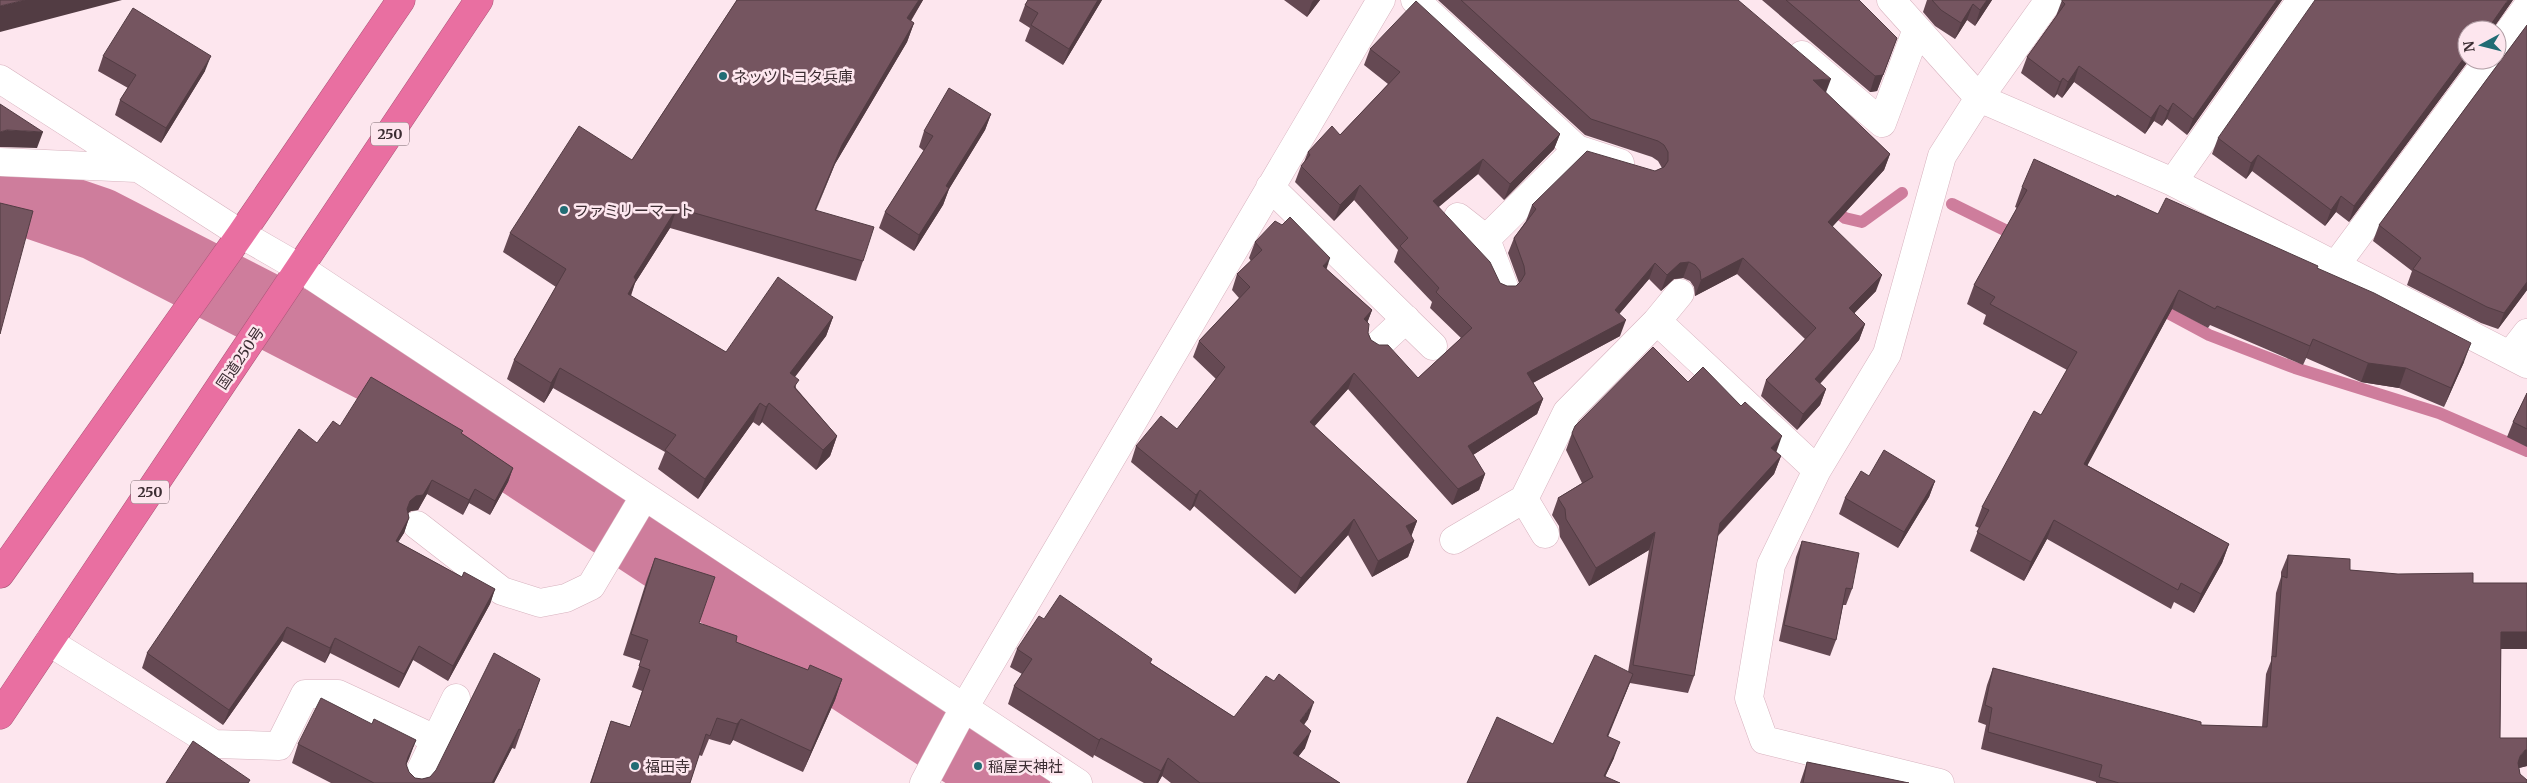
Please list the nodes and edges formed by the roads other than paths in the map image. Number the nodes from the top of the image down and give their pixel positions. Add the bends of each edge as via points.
1 (401, 0) edge
2 (479, 0) edge
3 (1381, 0) edge
4 (1414, 0) edge
5 (1891, 0) edge
6 (2049, 0) edge
7 (2301, 0) edge
8 (2527, 7) edge
9 (1917, 29) junction
10 (2507, 34) edge
11 (1783, 39) edge
12 (2481, 70) edge
13 (0, 79) edge
14 (1979, 98) junction
15 (1578, 149) junction
16 (0, 162) edge
17 (137, 168) junction
18 (1647, 172) edge
19 (2173, 182) junction
20 (1270, 187) junction
21 (1458, 218) dead end
22 (241, 234) junction
23 (1486, 239) junction
24 (2336, 265) junction
25 (300, 268) junction
26 (1504, 287) edge
27 (1680, 293) dead end
28 (1406, 319) junction
29 (1657, 322) junction
30 (2527, 333) edge
31 (1377, 346) edge
32 (1433, 346) dead end
33 (2519, 360) edge
34 (1817, 470) junction
35 (1524, 500) junction
36 (638, 508) junction
37 (417, 525) dead end
38 (1545, 534) dead end
39 (1454, 540) dead end
40 (0, 574) edge
41 (49, 642) junction
42 (456, 698) dead end
43 (964, 708) junction
44 (0, 715) edge
45 (435, 739) junction
46 (1062, 778) edge
47 (415, 782) edge
48 (924, 783) edge
49 (1940, 783) edge

1 - 22 highway
2 - 25 highway, 国道250号 / 250
3 - 20 street
4 - 15 street
5 - 9 street
6 - 14 street
7 - 19 street
8 - 10 street
9 - 11 street via 1882,123
9 - 14 street
12 - 24 street
13 - 17 street
14 - 19 street
14 - 34 street via 1942,156 1887,354
15 - 18 street
15 - 23 street
16 - 17 street
17 - 22 street
19 - 24 street
20 - 28 street
20 - 43 street
21 - 23 street
22 - 25 street
22 - 40 highway
23 - 26 street
24 - 33 street
25 - 36 street
25 - 41 highway, 国道250号 / 250
27 - 29 street
28 - 31 street
28 - 32 street
29 - 34 street
29 - 35 street via 1568,412
30 - 33 street
34 - 49 street via 1771,565 1749,698 1764,740
35 - 38 street
35 - 39 street
36 - 37 street via 592,586 566,598 540,603 502,591
36 - 43 street
41 - 44 highway, 国道250号 / 250
41 - 45 street via 214,744 279,746 305,694 338,694
42 - 45 street
43 - 46 street
43 - 48 street
45 - 47 street

